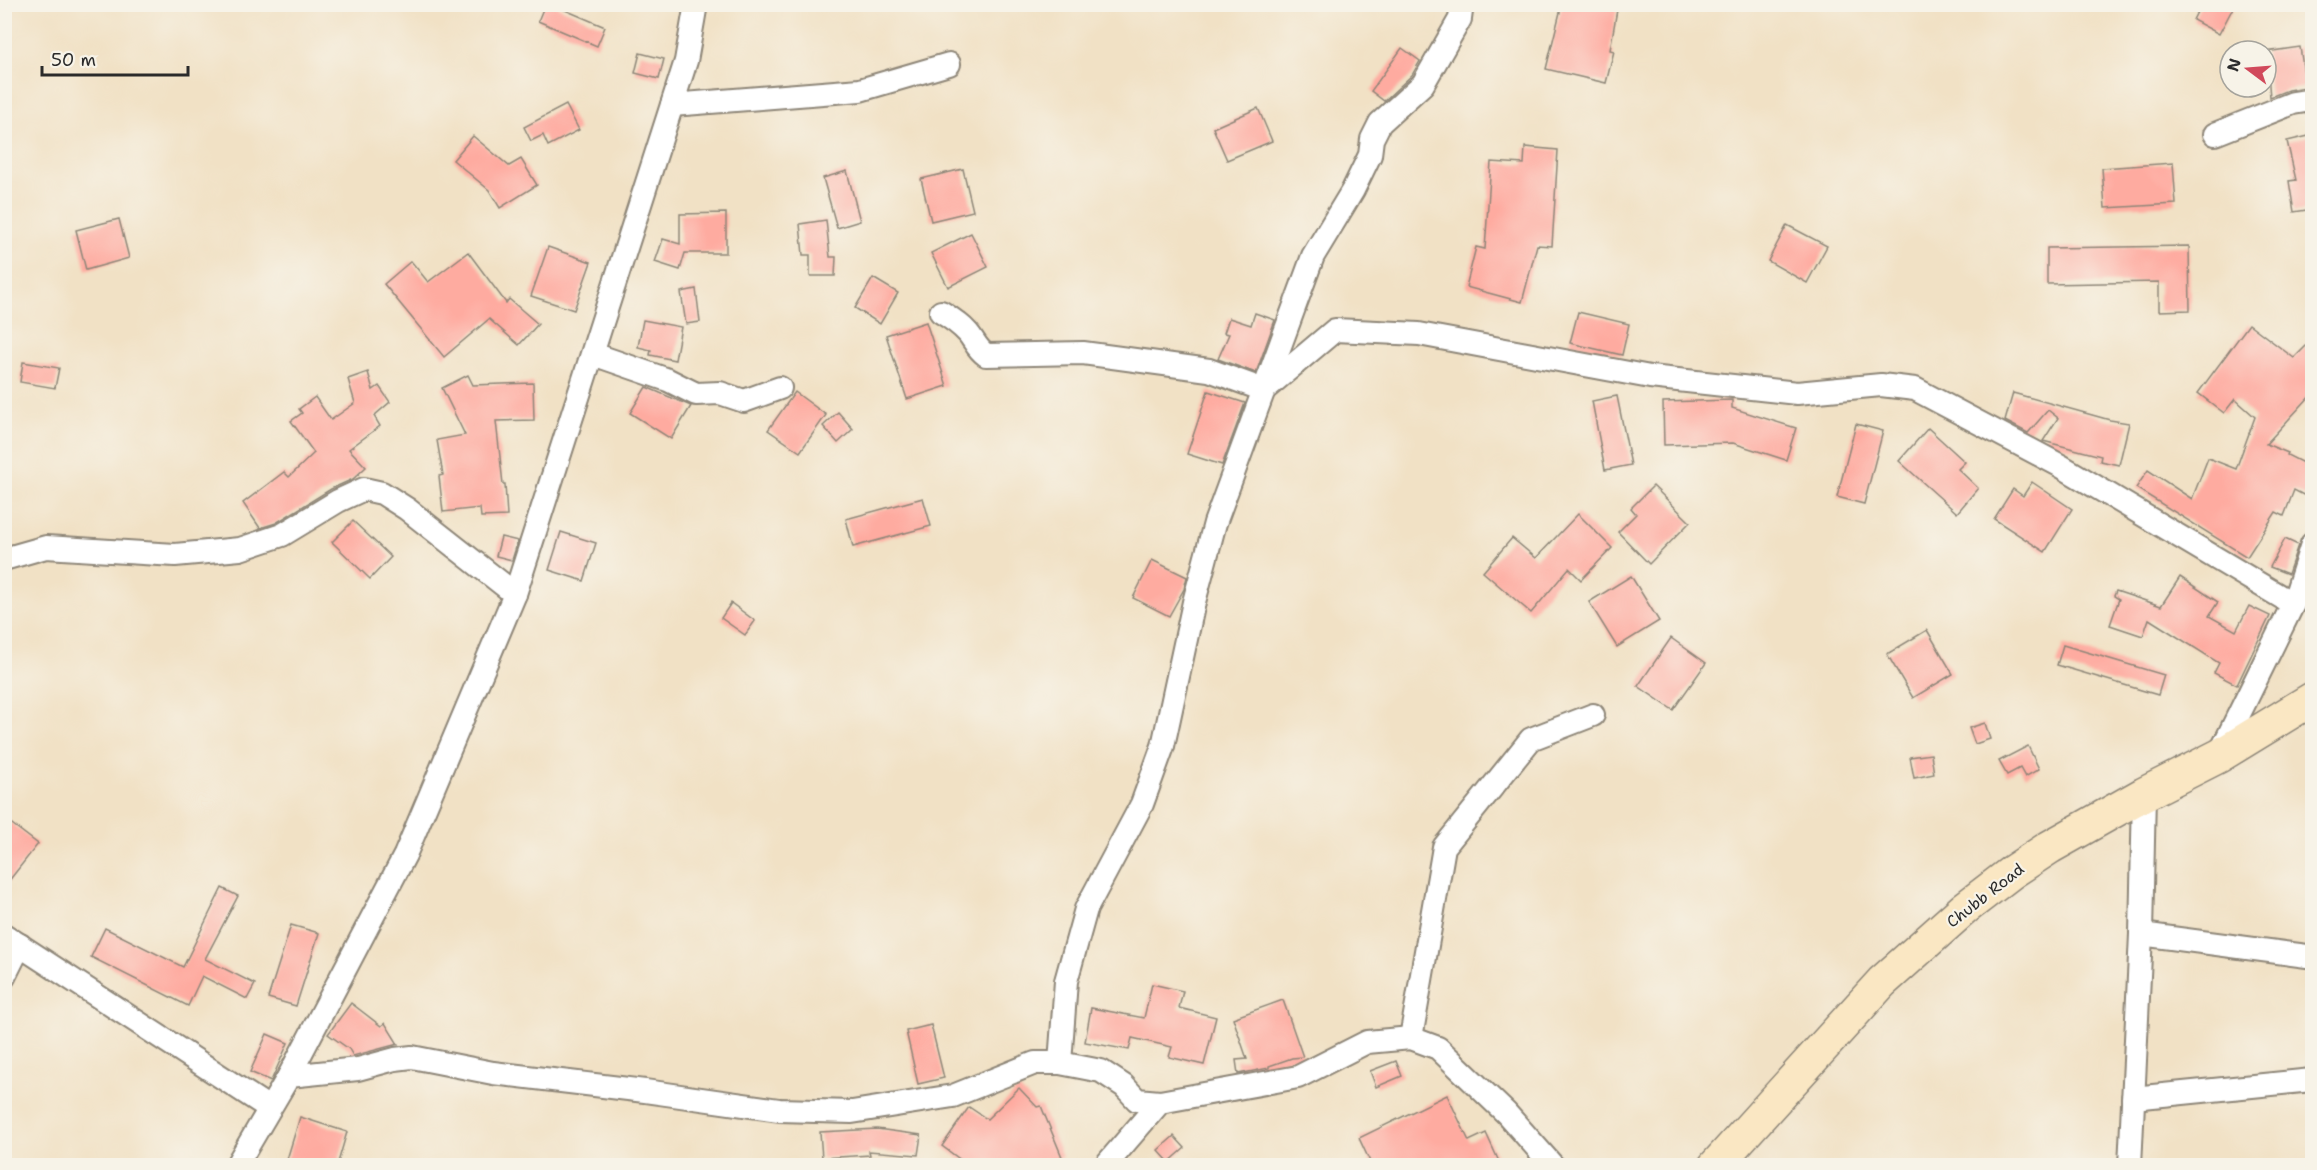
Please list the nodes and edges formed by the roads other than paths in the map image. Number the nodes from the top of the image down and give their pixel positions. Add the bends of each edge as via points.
1 (696, 4) edge
2 (1462, 4) edge
3 (949, 64) dead end
4 (2313, 100) edge
5 (672, 105) junction
6 (2215, 134) dead end
7 (941, 312) dead end
8 (592, 354) junction
9 (780, 388) dead end
10 (1264, 390) junction
11 (2313, 544) edge
12 (4, 559) edge
13 (515, 594) junction
14 (2293, 604) junction
15 (2313, 699) edge
16 (1593, 715) dead end
17 (2218, 756) junction
18 (2144, 794) junction
19 (2141, 934) junction
20 (12, 940) edge
21 (2307, 956) dead end
22 (4, 977) edge
23 (1411, 1038) junction
24 (1060, 1063) junction
25 (290, 1076) junction
26 (2313, 1080) edge
27 (2133, 1098) junction
28 (1160, 1102) junction
29 (269, 1108) junction
30 (236, 1166) edge
31 (1105, 1166) edge
32 (1553, 1166) edge
33 (1715, 1166) edge
34 (2130, 1166) edge

1 - 5 street via 686,61
2 - 10 street via 1460,19 1423,84 1380,123 1353,190 1313,256
3 - 5 street via 860,90
4 - 6 street via 2293,103
5 - 8 street
7 - 10 street via 956,321 986,355 1083,353 1209,370
8 - 9 street via 668,380 696,394 720,393 744,401
8 - 13 street
10 - 14 street via 1335,330 1419,334 1650,376 1797,393 1881,385 1914,388 2061,466
10 - 24 street via 1215,523 1163,746 1142,804 1086,909 1066,981
11 - 14 street
12 - 13 street via 46,547 175,555 240,549 282,535 364,489 382,493 407,509
13 - 25 street via 405,855
14 - 17 street
15 - 17 street, Chubb Road
16 - 23 street via 1531,739 1444,847
17 - 18 street, Chubb Road
18 - 19 street
18 - 33 street, Chubb Road via 2050,847 1965,908 1882,982
19 - 21 street
19 - 27 street
20 - 22 street
20 - 29 street
23 - 28 street via 1367,1042 1298,1077
23 - 32 street via 1438,1048 1506,1113
24 - 25 street via 1035,1063 953,1096 852,1112 779,1110 493,1073 412,1057 358,1069
24 - 28 street via 1101,1071 1137,1100
25 - 29 street
26 - 27 street
27 - 34 street
28 - 31 street
29 - 30 street

